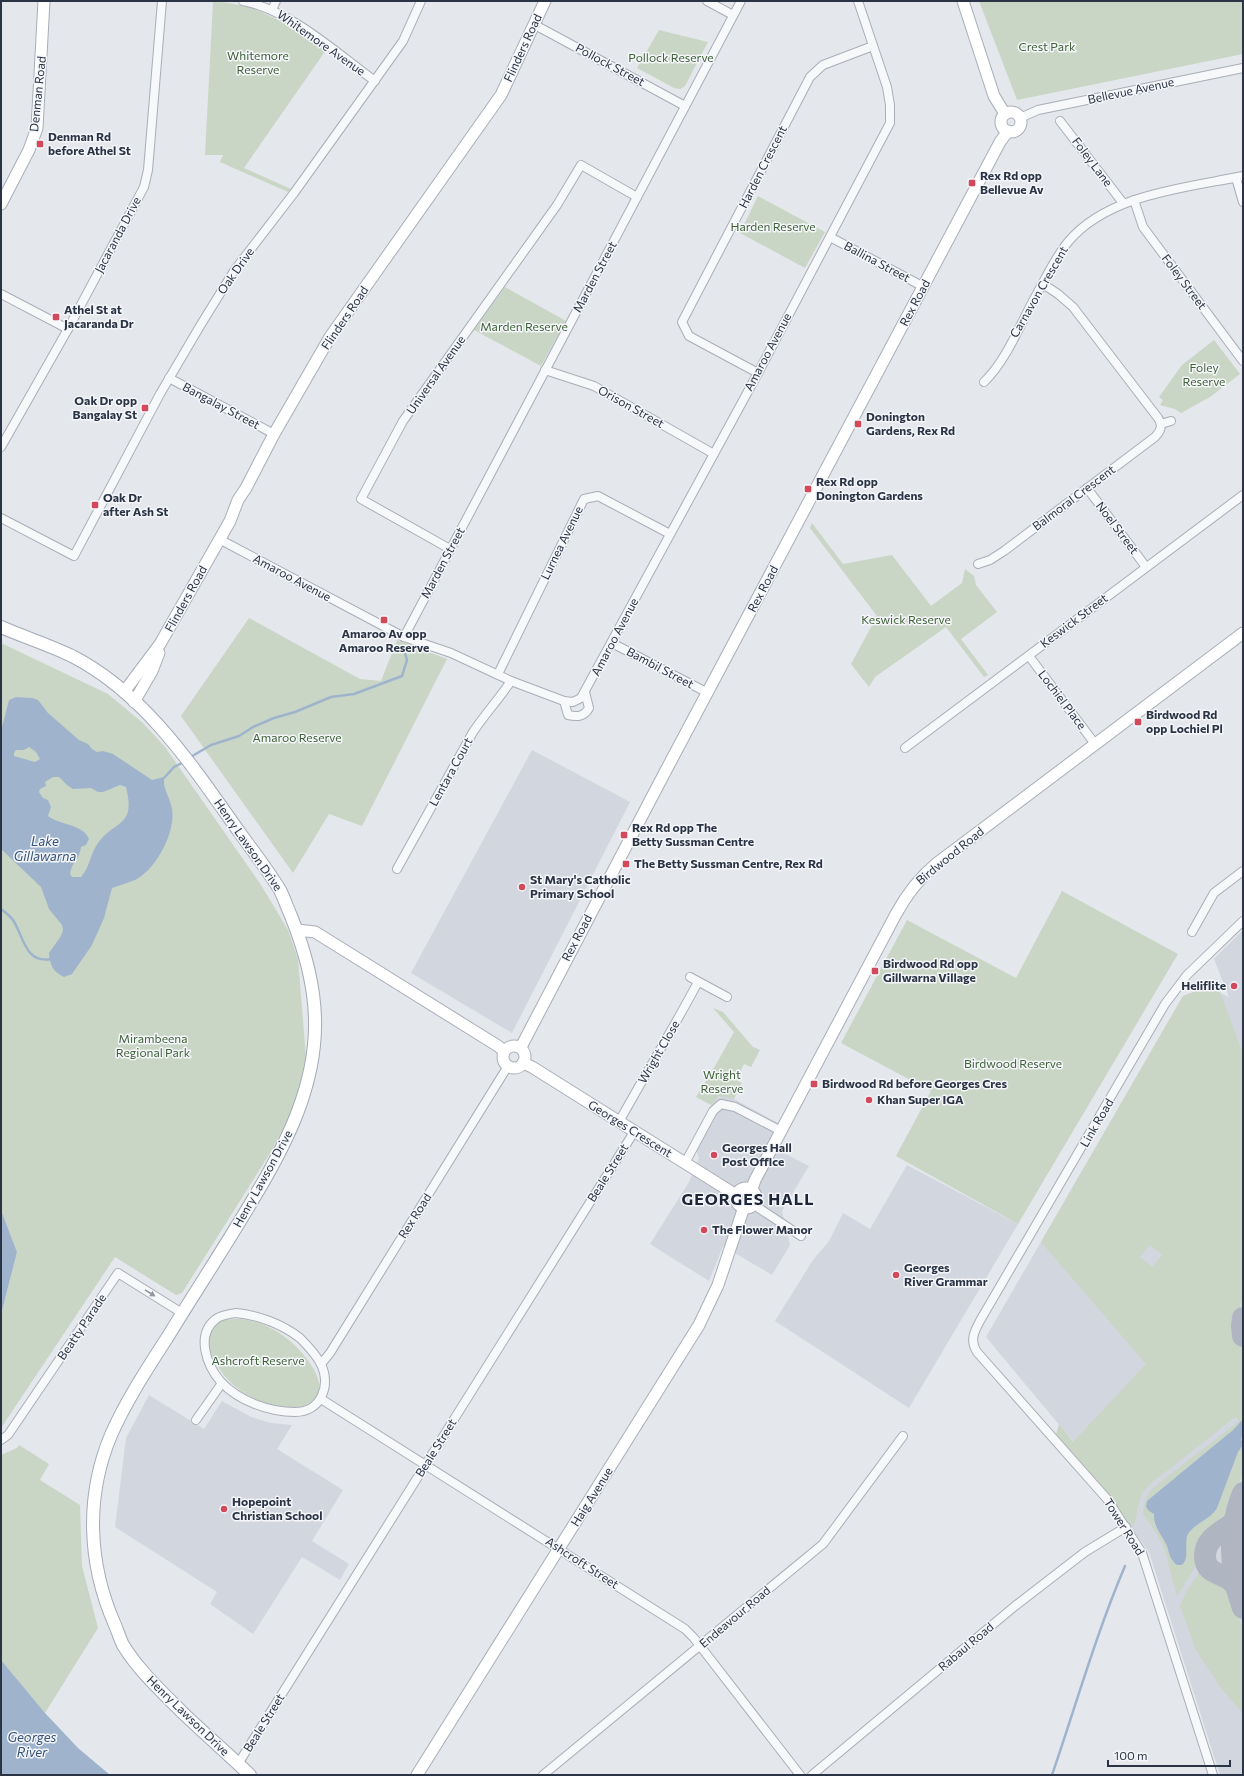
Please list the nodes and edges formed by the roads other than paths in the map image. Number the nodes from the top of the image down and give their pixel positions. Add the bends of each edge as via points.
1 (44, 1) edge
2 (162, 1) edge
3 (243, 1) edge
4 (276, 1) edge
5 (422, 1) edge
6 (545, 1) edge
7 (708, 1) edge
8 (741, 1) edge
9 (858, 1) edge
10 (963, 1) edge
11 (272, 10) junction
12 (733, 15) junction
13 (535, 25) junction
14 (873, 46) junction
15 (1243, 68) edge
16 (375, 81) junction
17 (685, 106) junction
18 (1005, 114) junction
19 (1020, 118) junction
20 (1060, 120) dead end
21 (1008, 132) junction
22 (1240, 177) edge
23 (637, 197) junction
24 (1134, 200) junction
25 (1243, 202) edge
26 (1123, 203) junction
27 (1, 204) edge
28 (830, 237) junction
29 (1043, 284) junction
30 (924, 287) junction
31 (1, 294) edge
32 (68, 329) junction
33 (1243, 361) edge
34 (545, 370) junction
35 (758, 373) junction
36 (168, 378) junction
37 (984, 382) dead end
38 (1171, 421) dead end
39 (1161, 424) junction
40 (274, 434) junction
41 (1, 447) edge
42 (714, 454) junction
43 (1087, 488) junction
44 (1243, 495) edge
45 (1, 518) edge
46 (670, 534) junction
47 (219, 539) junction
48 (450, 549) junction
49 (978, 564) dead end
50 (1146, 567) junction
51 (1, 627) edge
52 (1243, 634) edge
53 (404, 637) junction
54 (612, 643) junction
55 (160, 644) junction
56 (1029, 656) junction
57 (498, 674) junction
58 (511, 681) junction
59 (124, 692) junction
60 (585, 692) junction
61 (708, 693) junction
62 (134, 702) junction
63 (564, 702) junction
64 (1096, 744) junction
65 (905, 748) dead end
66 (397, 869) dead end
67 (1243, 871) edge
68 (1243, 921) edge
69 (297, 930) junction
70 (1192, 932) dead end
71 (690, 977) dead end
72 (698, 982) junction
73 (727, 996) dead end
74 (521, 1047) junction
75 (504, 1051) junction
76 (523, 1063) junction
77 (508, 1066) junction
78 (619, 1122) junction
79 (780, 1131) junction
80 (634, 1132) junction
81 (685, 1163) junction
82 (751, 1191) junction
83 (736, 1195) junction
84 (749, 1206) junction
85 (801, 1236) dead end
86 (182, 1313) junction
87 (973, 1341) joint
88 (321, 1364) junction
89 (222, 1383) junction
90 (321, 1399) junction
91 (196, 1420) dead end
92 (903, 1436) dead end
93 (1, 1440) edge
94 (426, 1465) junction
95 (1126, 1527) junction
96 (559, 1549) junction
97 (700, 1646) junction
98 (238, 1764) junction
99 (250, 1775) edge
100 (417, 1775) edge
101 (543, 1775) edge
102 (800, 1775) edge
103 (812, 1775) edge
104 (1214, 1775) edge

1 - 27 street, Denman Road via 37,128 24,161
2 - 32 street, Jacaranda Drive via 148,170 144,186
3 - 11 street, Whitemore Avenue
4 - 11 street
5 - 16 street, Oak Drive via 403,41
6 - 13 street, Flinders Road
7 - 12 street
8 - 12 street, Marden Street
9 - 14 street, Amaroo Avenue
10 - 18 street via 994,96
11 - 16 street, Whitemore Avenue via 308,32
12 - 17 street, Marden Street
13 - 17 street, Pollock Street
13 - 40 street, Flinders Road via 501,95 330,337
14 - 28 street, Amaroo Avenue via 887,87 890,123
14 - 35 street, Harden Crescent via 823,65 810,77 682,322 689,336
15 - 19 street, Bellevue Avenue via 1038,110
16 - 36 street, Oak Drive via 234,271
17 - 23 street, Marden Street
18 - 19 street via 1014,112
18 - 21 street via 1001,122
19 - 21 street via 1019,127
20 - 26 street, Foley Lane
21 - 30 street, Rex Road via 1000,142
22 - 24 street, Carnavon Crescent
22 - 25 street
23 - 34 street, Marden Street
23 - 48 street, Universal Avenue via 581,165 557,205 403,421 361,499
24 - 26 street, Carnavon Crescent
24 - 33 street, Foley Street via 1143,227
26 - 29 street, Carnavon Crescent via 1103,212 1077,232 1062,250
28 - 30 street, Ballina Street
28 - 35 street, Amaroo Avenue
29 - 37 street, Carnavon Crescent via 1000,362
29 - 39 street via 1073,307
30 - 61 street, Rex Road
31 - 32 street
32 - 41 street, Jacaranda Drive
34 - 42 street, Orison Street via 594,386
34 - 48 street, Marden Street
35 - 42 street, Amaroo Avenue
36 - 40 street, Bangalay Street
36 - 45 street, Oak Drive via 74,556
38 - 39 street
39 - 43 street, Balmoral Crescent via 1155,437
40 - 47 street, Flinders Road
42 - 46 street, Amaroo Avenue
43 - 49 street, Balmoral Crescent via 1004,551
43 - 50 street, Noel Street
44 - 50 street, Keswick Street
46 - 54 street, Amaroo Avenue
46 - 57 street, Lurnea Avenue via 598,496 584,498
47 - 53 street, Amaroo Avenue
47 - 55 street, Flinders Road
48 - 53 street, Marden Street
50 - 56 street, Keswick Street
51 - 59 main road, Henry Lawson Drive via 72,656 106,677
52 - 64 street, Birdwood Road
53 - 57 street, Amaroo Avenue via 451,653
54 - 60 street, Amaroo Avenue
54 - 61 street, Bambil Street
55 - 59 street, Flinders Road
55 - 62 street, Flinders Road via 152,671
56 - 64 street, Lochiel Place
56 - 65 street, Keswick Street
57 - 58 street, Amaroo Avenue
58 - 63 street, Amaroo Avenue
58 - 66 street, Lentara Court via 473,732
59 - 62 main road, Henry Lawson Drive
60 - 63 street via 577,700
60 - 63 street via 589,708 586,713 577,717 568,714
61 - 74 street, Rex Road
62 - 69 main road, Henry Lawson Drive via 188,760 281,892
64 - 79 street, Birdwood Road via 936,864 911,888
67 - 70 street via 1214,893
68 - 87 street, Link Road via 1184,979 1165,1004 981,1319 974,1332
69 - 75 street via 315,932
69 - 86 main road, Henry Lawson Drive via 309,971 315,1015 312,1059 305,1091 288,1136 263,1182
71 - 72 street
72 - 73 street
72 - 78 street, Wright Close
74 - 75 street via 514,1045
74 - 76 street via 525,1055
75 - 77 street via 503,1059
76 - 77 street via 514,1068
76 - 78 street, Georges Crescent
77 - 88 street, Rex Road
78 - 80 street, Georges Crescent
79 - 81 street via 735,1107 721,1104 713,1111
79 - 82 street, Birdwood Road
80 - 81 street, Georges Crescent
80 - 94 street, Beale Street
81 - 83 street, Georges Crescent
82 - 83 street via 742,1188
82 - 84 street via 756,1198
83 - 84 street via 737,1201
84 - 85 street
84 - 96 street, Haig Avenue via 704,1317
93 -> 86 street, Beatty Parade via 8,1435 118,1273
86 - 98 main road, Henry Lawson Drive via 127,1405 107,1446 100,1468 94,1504 94,1556 104,1602 123,1645 150,1680
87 - 95 street, Tower Road via 977,1352 1107,1499
88 - 89 street via 299,1338 276,1324 244,1314 225,1315 212,1323 207,1332 205,1345 209,1362
88 - 90 street via 326,1384
89 - 90 street via 248,1401 272,1410 299,1412 311,1408
89 - 91 street
90 - 94 street, Ashcroft Street
92 - 97 street, Endeavour Road via 823,1544
94 - 96 street, Ashcroft Street
94 - 98 street, Beale Street
95 - 103 street, Rabaul Road via 1085,1552 1015,1606
95 - 104 street, Tower Road via 1142,1553
96 - 97 street, Ashcroft Street via 680,1625
96 - 100 street, Haig Avenue
97 - 101 street, Endeavour Road
97 - 102 street, Ashcroft Street
98 - 99 main road, Henry Lawson Drive

